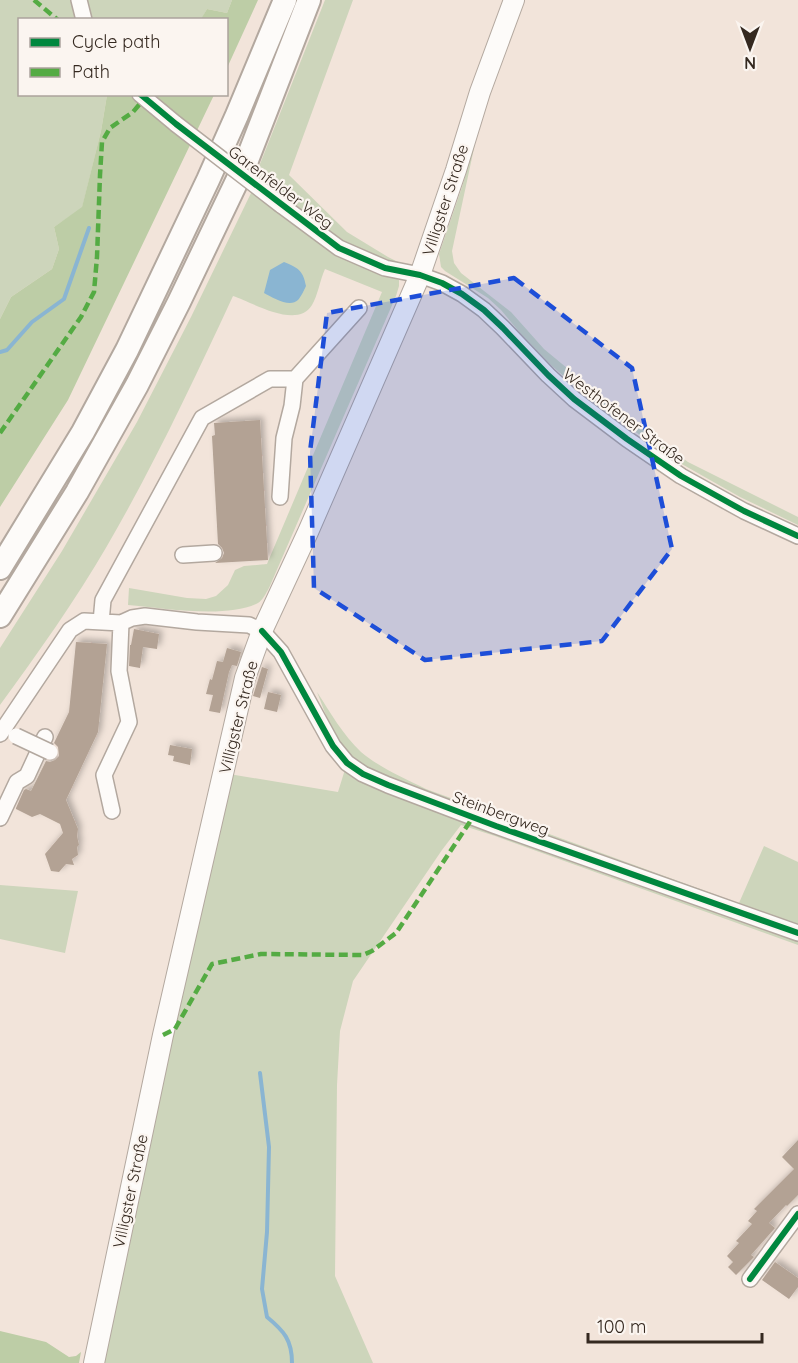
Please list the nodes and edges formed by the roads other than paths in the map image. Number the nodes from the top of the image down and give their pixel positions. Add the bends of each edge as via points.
1 (79, 0) edge
2 (285, 0) edge
3 (309, 0) edge
4 (514, 0) edge
5 (84, 18) edge
6 (142, 96) edge
7 (420, 275) junction
8 (358, 308) dead end
9 (295, 379) junction
10 (280, 497) dead end
11 (35, 512) junction
12 (798, 536) edge
13 (214, 553) dead end
14 (0, 554) edge
15 (183, 555) dead end
16 (0, 568) edge
17 (0, 616) edge
18 (101, 622) junction
19 (121, 623) junction
20 (262, 631) junction
21 (6, 733) edge
22 (45, 737) dead end
23 (50, 752) dead end
24 (112, 811) dead end
25 (0, 818) edge
26 (798, 933) edge
27 (798, 1215) edge
28 (750, 1279) dead end
29 (94, 1363) edge

1 - 5 street
2 - 11 highway via 237,115 142,320
3 - 17 highway via 247,160 179,302 77,492
4 - 7 main road, Villigster Straße
6 - 7 street, Garenfelder Weg, bridge via 339,248 385,267
7 - 12 street, Westhofener Straße via 442,283 484,310 574,399 627,439 744,511
7 - 20 main road, Villigster Straße
8 - 9 street
9 - 10 street via 284,438
9 - 18 street via 270,379 202,418 103,600
11 - 14 street via 13,532
11 - 16 highway
13 - 15 street
18 - 19 street
18 - 21 street via 84,621 70,630
19 - 20 street via 145,616 249,625
19 - 24 street via 119,670 129,722 104,775
20 - 26 street, Steinbergweg via 281,652 333,746 363,774 496,826
20 - 29 main road, Villigster Straße via 245,678 205,849
21 - 23 street, bridge
22 - 25 street via 27,776 17,782
27 - 28 street

